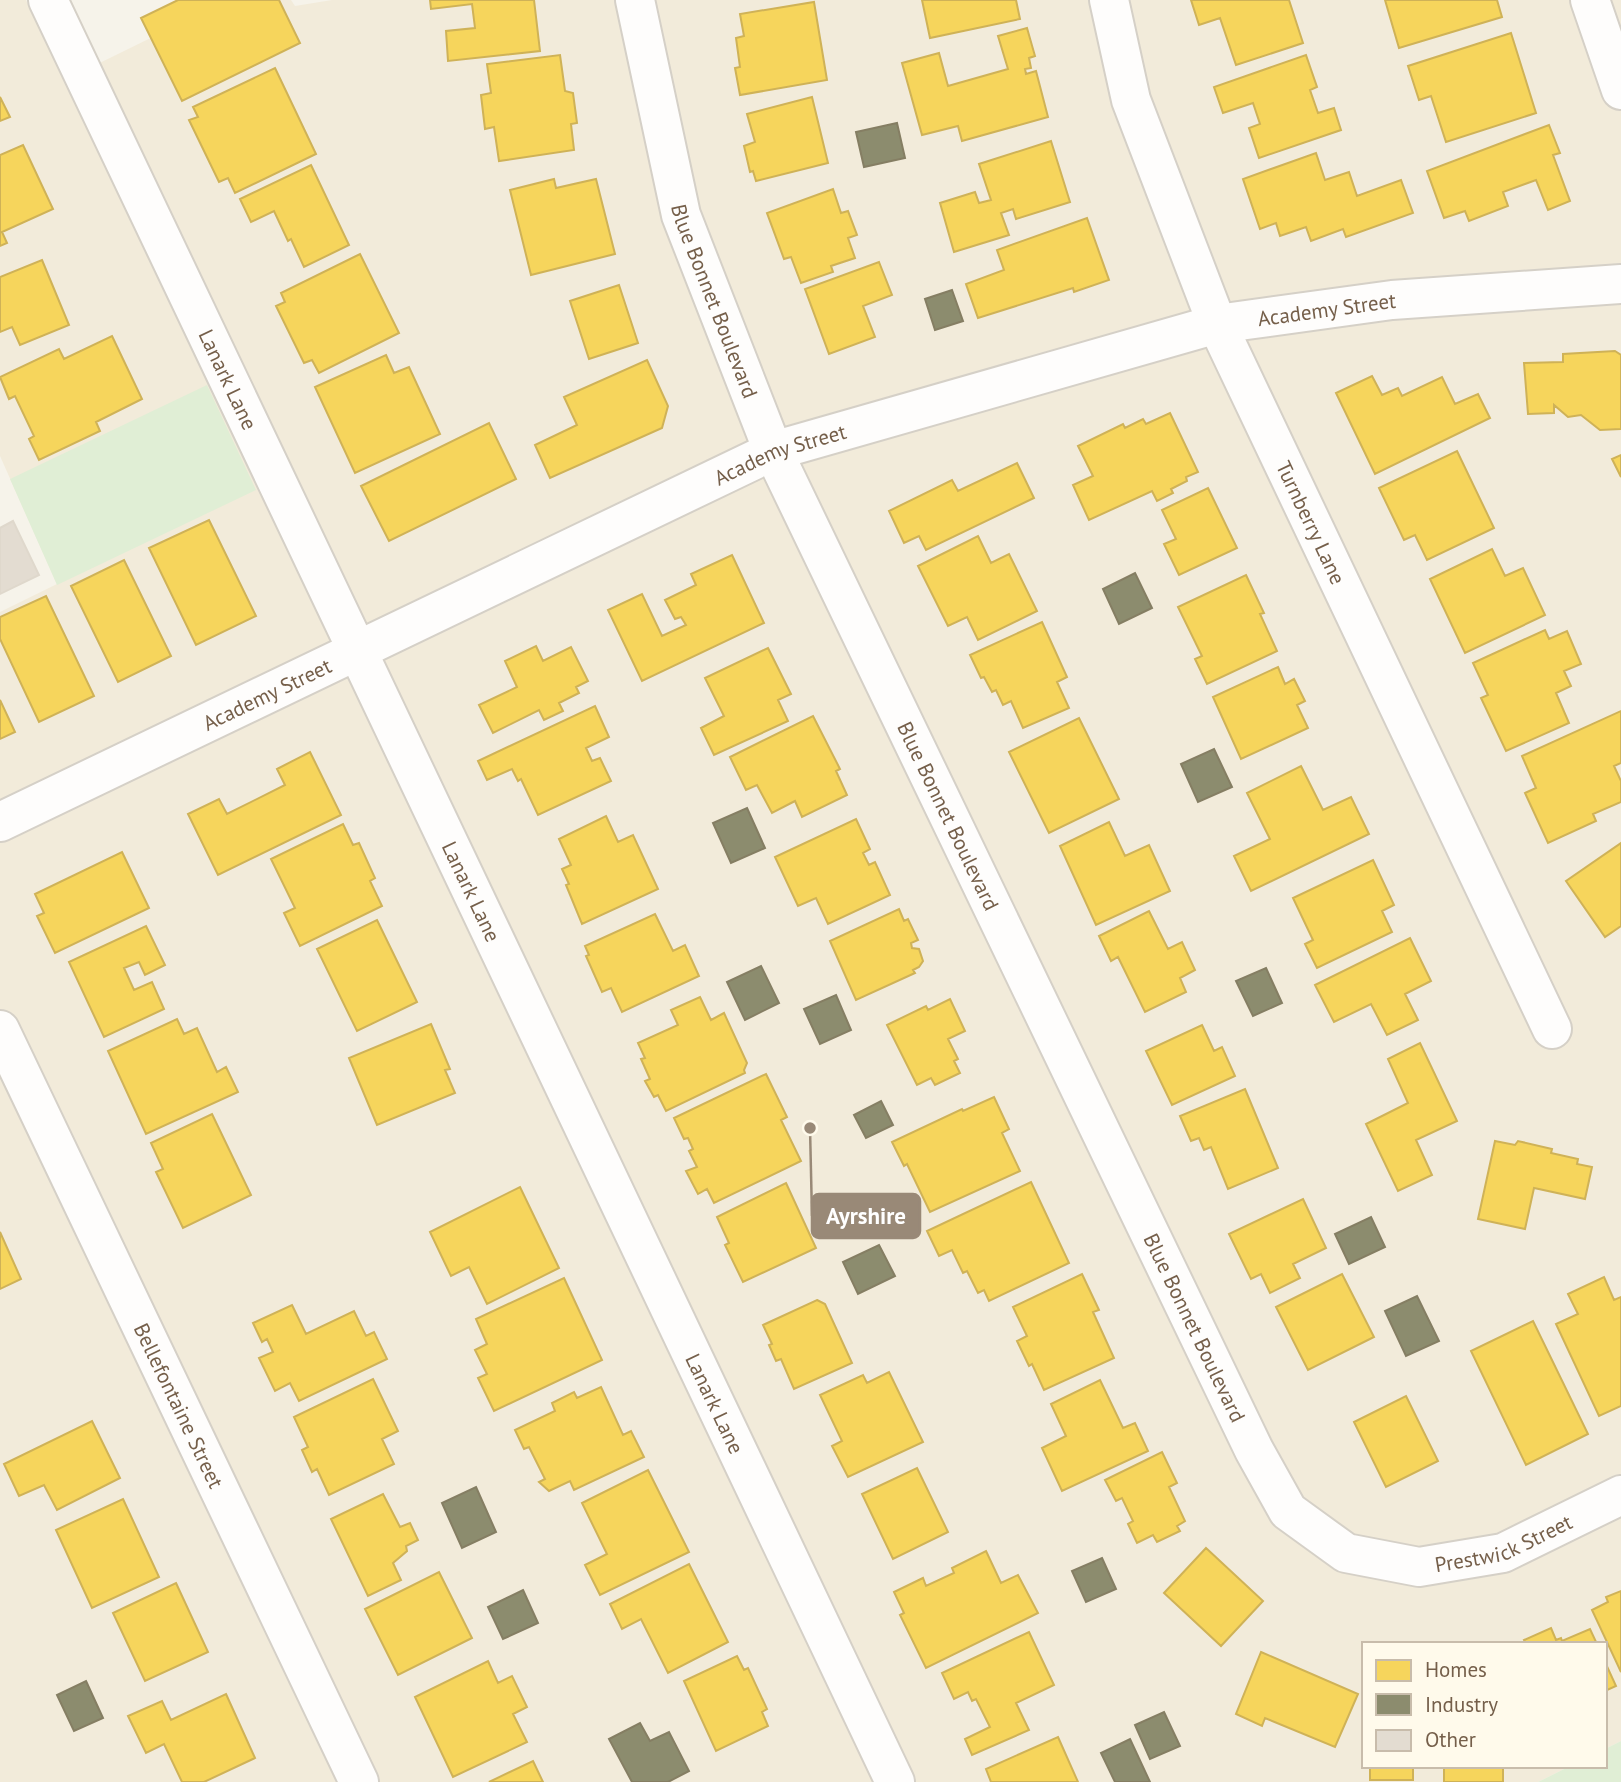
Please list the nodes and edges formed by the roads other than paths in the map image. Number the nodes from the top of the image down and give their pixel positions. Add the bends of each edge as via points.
1 (48, 0) edge
2 (635, 0) edge
3 (1109, 0) edge
4 (1590, 0) edge
5 (1621, 90) edge
6 (1621, 284) edge
7 (1217, 324) junction
8 (773, 451) junction
9 (356, 651) junction
10 (0, 822) edge
11 (1552, 1029) dead end
12 (0, 1030) edge
13 (1621, 1495) edge
14 (1379, 1559) joint
15 (359, 1782) edge
16 (895, 1782) edge

1 - 9 street, Lanark Lane
2 - 8 street, Blue Bonnet Boulevard via 681,215
3 - 7 street, Turnberry Lane via 1131,100
4 - 5 street
6 - 7 street, Academy Street via 1392,299
7 - 8 street, Academy Street
7 - 11 street, Turnberry Lane
8 - 9 street, Academy Street
8 - 14 street, Blue Bonnet Boulevard via 1254,1450 1288,1511 1346,1553
9 - 10 street, Academy Street
9 - 16 street, Lanark Lane
12 - 15 street, Bellefontaine Street
13 - 14 street, Prestwick Street via 1503,1553 1419,1567

